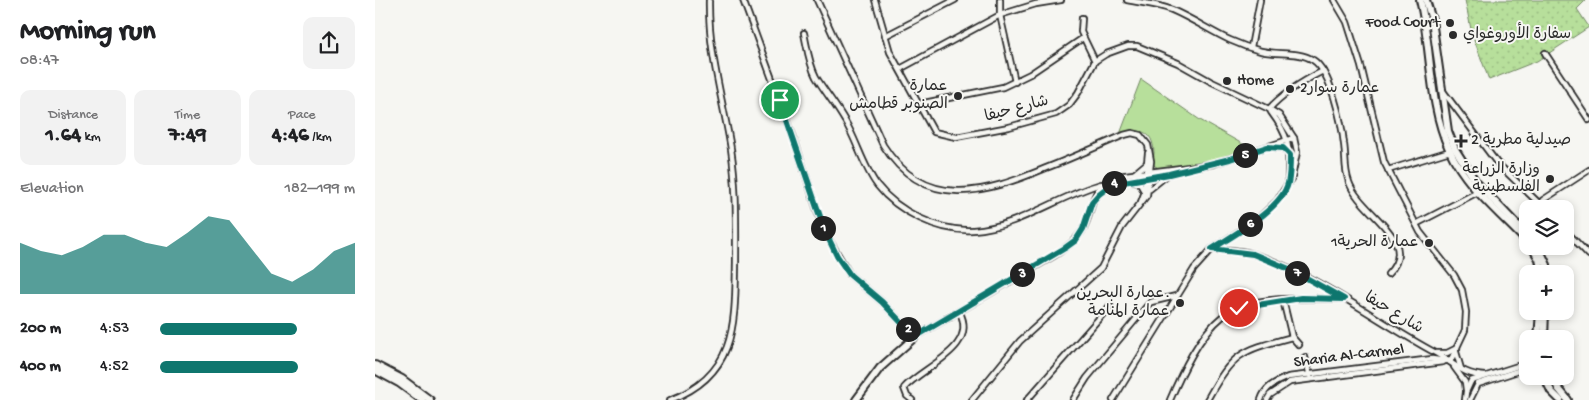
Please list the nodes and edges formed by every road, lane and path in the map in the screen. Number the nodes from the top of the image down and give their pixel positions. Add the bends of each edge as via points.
1 (709, 0) edge
2 (743, 0) edge
3 (817, 0) edge
4 (875, 0) edge
5 (955, 0) edge
6 (1000, 0) edge
7 (1061, 0) edge
8 (1127, 0) edge
9 (1259, 0) edge
10 (1334, 0) edge
11 (1420, 0) edge
12 (1426, 0) edge
13 (1000, 15) junction
14 (1081, 18) dead end
15 (804, 33) dead end
16 (885, 36) junction
17 (1083, 38) junction
18 (1251, 47) junction
19 (1545, 53) dead end
20 (1095, 61) junction
21 (900, 69) junction
22 (1323, 71) junction
23 (1015, 82) junction
24 (1441, 89) junction
25 (919, 104) junction
26 (1269, 109) junction
27 (1589, 120) edge
28 (1282, 126) junction
29 (1295, 138) junction
30 (1287, 141) junction
31 (1267, 147) junction
32 (1450, 151) junction
33 (1290, 155) junction
34 (1149, 161) junction
35 (1185, 169) junction
36 (1388, 170) junction
37 (1589, 170) edge
38 (1163, 171) junction
39 (1134, 174) junction
40 (1169, 174) junction
41 (1149, 175) junction
42 (1130, 179) junction
43 (1288, 183) junction
44 (1103, 184) junction
45 (1149, 190) junction
46 (1478, 192) junction
47 (1144, 194) junction
48 (1533, 200) edge
49 (1547, 200) edge
50 (1092, 202) junction
51 (1136, 209) junction
52 (1416, 224) junction
53 (1519, 227) edge
54 (1519, 227) edge
55 (1574, 239) edge
56 (1212, 249) junction
57 (1589, 255) edge
58 (1388, 274) dead end
59 (1176, 296) junction
60 (1344, 299) junction
61 (1283, 300) junction
62 (1109, 306) dead end
63 (959, 311) junction
64 (915, 337) junction
65 (1292, 337) junction
66 (1299, 345) dead end
67 (1431, 350) junction
68 (1456, 350) junction
69 (1436, 353) junction
70 (1305, 357) dead end
71 (1431, 359) junction
72 (1450, 362) junction
73 (375, 365) edge
74 (1519, 365) edge
75 (375, 370) edge
76 (1462, 370) junction
77 (1519, 371) edge
78 (1485, 376) junction
79 (1311, 377) junction
80 (1467, 383) junction
81 (1478, 384) junction
82 (1548, 385) edge
83 (1556, 385) edge
84 (422, 400) edge
85 (429, 400) edge
86 (670, 400) edge
87 (856, 400) edge
88 (913, 400) edge
89 (972, 400) edge
90 (1027, 400) edge
91 (1073, 400) edge
92 (1113, 400) edge
93 (1171, 400) edge
94 (1207, 400) edge
95 (1261, 400) edge
96 (1267, 400) edge
97 (1465, 400) edge
98 (1470, 400) edge
99 (1560, 400) edge
100 (1568, 400) edge

1 - 86 street via 713,59 734,172 736,309 733,328 718,365 705,380
2 - 64 street via 825,231 850,275 882,302
3 - 34 street via 883,145 900,168 920,181 950,192 991,189 1132,133 1146,140
4 - 16 street, شارع حيفا
5 - 16 street
6 - 13 street
7 - 13 street
8 - 18 street via 1170,9 1226,40
9 - 18 street
10 - 36 street via 1347,22 1361,66 1376,135
11 - 32 main road via 1439,114
12 - 24 main road via 1432,20
13 - 21 street
13 - 23 street
14 - 17 street
15 - 44 street via 816,77 846,122 877,184 908,212 953,229 973,230 997,226 1080,190
16 - 21 street, شارع حيفا
17 - 20 street
17 - 23 street
18 - 22 street via 1312,59
19 - 27 street
20 - 25 street, شارع حيفا via 1069,105 1056,114 1009,127 956,137 940,135 934,132
20 - 26 street via 1106,54 1137,46
21 - 25 street, شارع حيفا
22 - 26 street via 1280,97
22 - 58 street via 1335,100 1349,184 1364,206 1394,237 1400,250 1397,265
23 - 25 street
24 - 48 street via 1497,163
24 - 53 main road via 1447,131 1455,149 1475,182
26 - 28 street
26 - 29 street via 1279,115
28 - 30 street
28 - 31 street via 1280,139
29 - 30 street
29 - 43 street via 1295,165
30 - 31 street
30 - 33 street
31 - 33 street via 1283,148
31 - 35 street
32 - 36 street
32 - 46 main road
33 - 43 street
34 - 38 street via 1157,170
34 - 39 street
34 - 41 street
35 - 38 street
35 - 40 street
36 - 52 street
37 - 49 street
38 - 41 street
39 - 41 street
39 - 44 street via 1117,176
40 - 41 street
40 - 45 street
41 - 42 street
41 - 45 street
41 - 47 street
42 - 47 street via 1140,184
42 - 50 street via 1105,188
43 - 56 street via 1277,201 1258,219
44 - 50 street via 1095,192
45 - 51 street
46 - 52 street
46 - 54 main road
47 - 51 street
50 - 63 street via 1076,240
51 - 89 street via 1121,227 1095,275 1020,341
52 - 68 street via 1462,290 1465,330
55 - 57 street
56 - 59 street via 1193,269
56 - 60 street, شارع حيفا via 1253,254 1294,271
59 - 91 street via 1147,306 1087,378
59 - 92 street
60 - 61 street
60 - 67 street, شارع حيفا
61 - 65 street
61 - 93 street via 1250,305 1223,316 1199,345 1180,376
62 - 90 street
63 - 64 street
63 - 88 street via 965,328 961,336 952,350 905,388 907,396
64 - 87 main road via 880,368
65 - 66 street
65 - 94 street via 1257,346 1238,356
67 - 69 street, شارع حيفا
67 - 71 street via 1434,355
68 - 69 street
68 - 72 street
68 - 76 street
69 - 72 street, شارع حيفا
70 - 79 street
71 - 72 street, Sharia Al-Carmel
71 - 79 street, Sharia Al-Carmel
72 - 76 street, شارع حيفا
72 - 79 street
72 - 80 street
73 - 85 main road via 402,379
74 - 78 street
75 - 84 main road
76 - 78 street, شارع حيفا via 1469,375
77 - 81 street
78 - 80 street
79 - 95 street, Sharia Al-Carmel via 1288,377 1274,382
79 - 96 street via 1279,387
80 - 81 street
80 - 97 street
81 - 98 street
82 - 99 main road
83 - 100 main road

